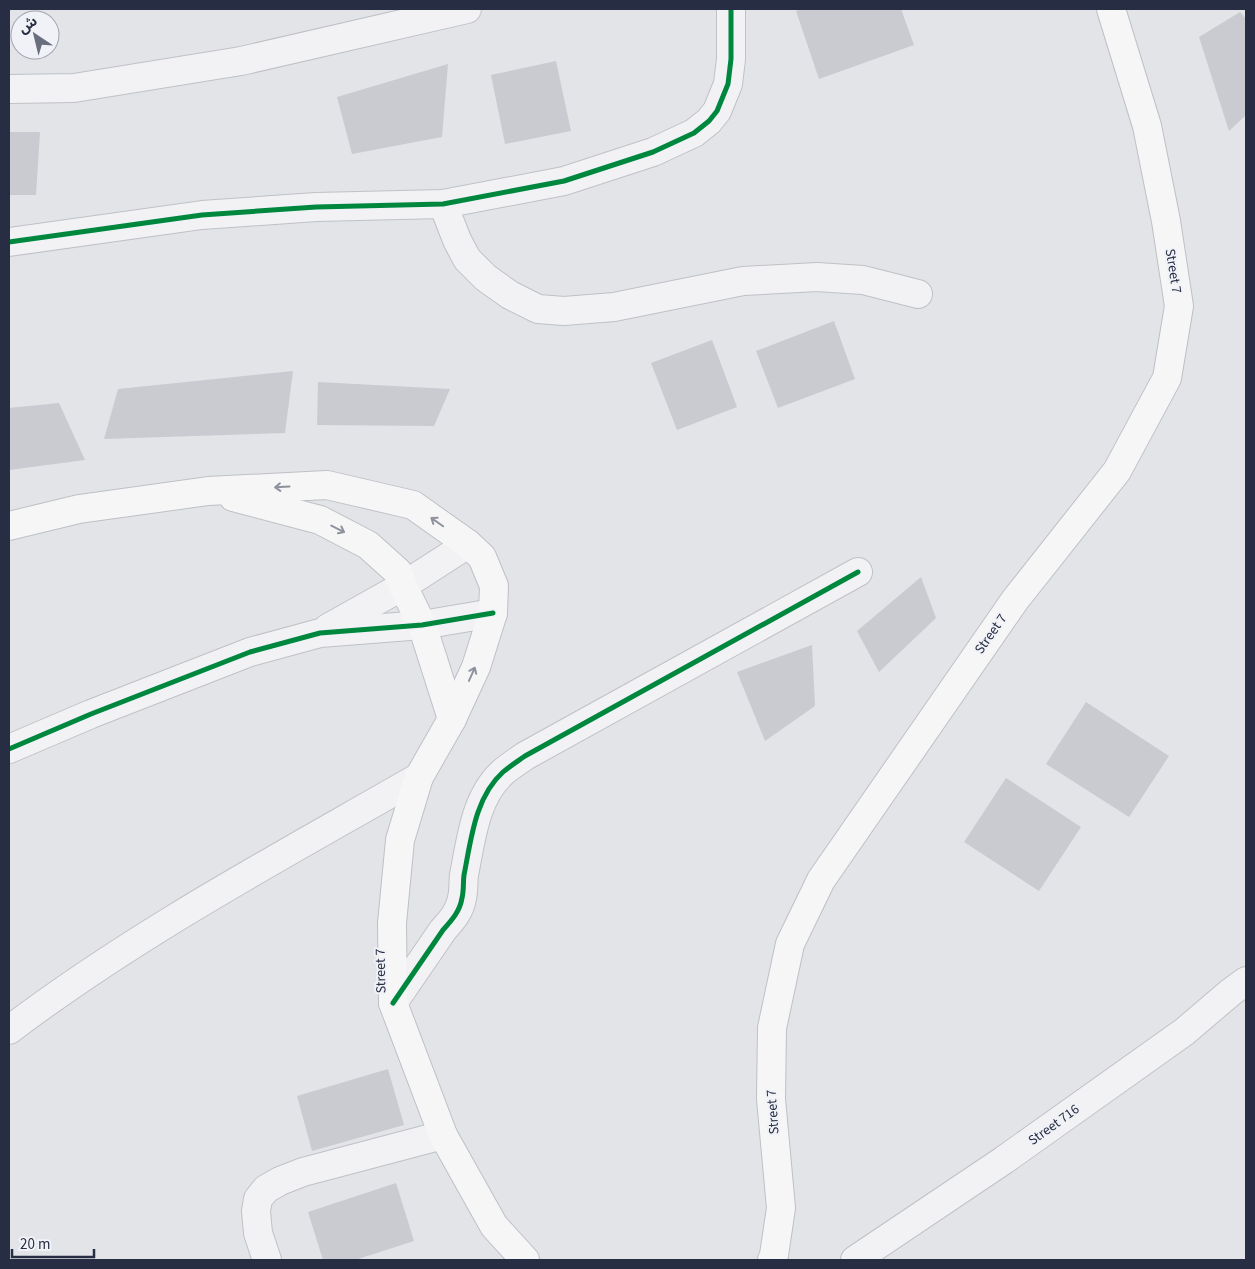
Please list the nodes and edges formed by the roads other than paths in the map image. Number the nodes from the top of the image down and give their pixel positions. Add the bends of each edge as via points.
1 (467, 9) edge
2 (731, 9) edge
3 (1111, 9) edge
4 (9, 89) edge
5 (443, 204) junction
6 (9, 242) edge
7 (918, 294) dead end
8 (208, 491) junction
9 (9, 526) edge
10 (468, 544) junction
11 (858, 572) dead end
12 (403, 586) junction
13 (493, 613) junction
14 (422, 625) junction
15 (320, 632) junction
16 (452, 719) junction
17 (9, 748) edge
18 (419, 777) junction
19 (1246, 981) edge
20 (393, 1003) junction
21 (9, 1030) edge
22 (443, 1135) junction
23 (267, 1260) edge
24 (525, 1260) edge
25 (772, 1260) edge
26 (856, 1260) edge

1 - 4 street via 241,61 74,88
2 - 5 street via 728,84 717,111 694,133 653,152 564,181
3 - 25 main road, Street 7 via 1147,126 1179,306 1167,378 1117,471 1015,600 821,880 790,944 772,1028 771,1099 781,1208
5 - 6 street via 316,207 202,215
5 - 7 street via 467,259 510,296 538,309 564,311 614,307 743,281 817,277 863,280
8 - 9 main road, Street 7 via 80,509
10 -> 8 main road, Street 7 via 413,505 327,485
8 -> 12 main road via 320,520 368,545 398,572
10 - 12 street
10 - 13 main road, Street 7 via 482,557 494,586
11 - 20 street via 525,756 502,773 486,794 477,815 458,910
12 - 14 main road
12 - 15 street
13 - 14 street
16 -> 13 main road, Street 7 via 476,667
14 - 15 street
14 - 16 main road
15 - 17 street via 250,652
16 - 18 main road, Street 7
18 - 20 main road, Street 7 via 400,840 392,923
18 - 21 street via 207,898 110,959
19 - 26 street, Street 716 via 1184,1032
20 - 22 main road, Street 7
22 - 23 street via 303,1172 266,1189 258,1199 256,1211 258,1233
22 - 24 main road, Street 7 via 494,1226

